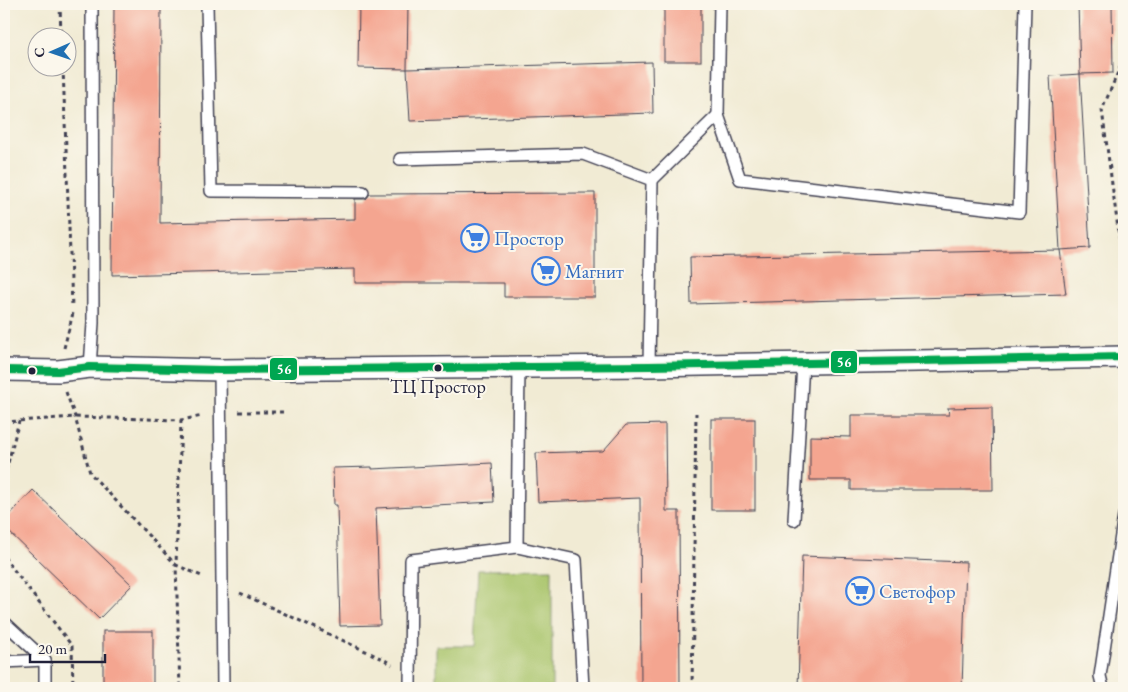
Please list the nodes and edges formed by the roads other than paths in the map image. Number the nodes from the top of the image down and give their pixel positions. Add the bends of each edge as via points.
1 (92, 4) edge
2 (207, 4) edge
3 (720, 4) edge
4 (1025, 4) edge
5 (718, 115) junction
6 (400, 159) dead end
7 (652, 180) junction
8 (363, 192) dead end
9 (1124, 357) edge
10 (804, 363) junction
11 (519, 366) junction
12 (649, 366) junction
13 (90, 368) junction
14 (4, 370) edge
15 (220, 370) junction
16 (1124, 515) edge
17 (794, 520) dead end
18 (518, 547) junction
19 (4, 622) edge
20 (45, 660) junction
21 (4, 662) edge
22 (1100, 676) junction
23 (410, 685) edge
24 (45, 688) edge
25 (223, 688) edge
26 (583, 688) edge
27 (1091, 688) edge
28 (1103, 688) edge

1 - 13 lane via 93,323
2 - 8 lane via 211,191
3 - 5 lane
4 - 5 lane via 1019,212 740,179
5 - 7 lane
6 - 7 lane via 583,154
7 - 12 lane
9 - 10 street
10 - 12 street
10 - 17 lane
11 - 12 street
11 - 15 street
11 - 18 lane
13 - 14 street
13 - 15 street
15 - 25 lane
16 - 22 lane
18 - 23 lane via 411,560
18 - 26 lane via 576,560
19 - 20 lane
20 - 21 lane
20 - 24 lane
22 - 27 lane
22 - 28 lane

